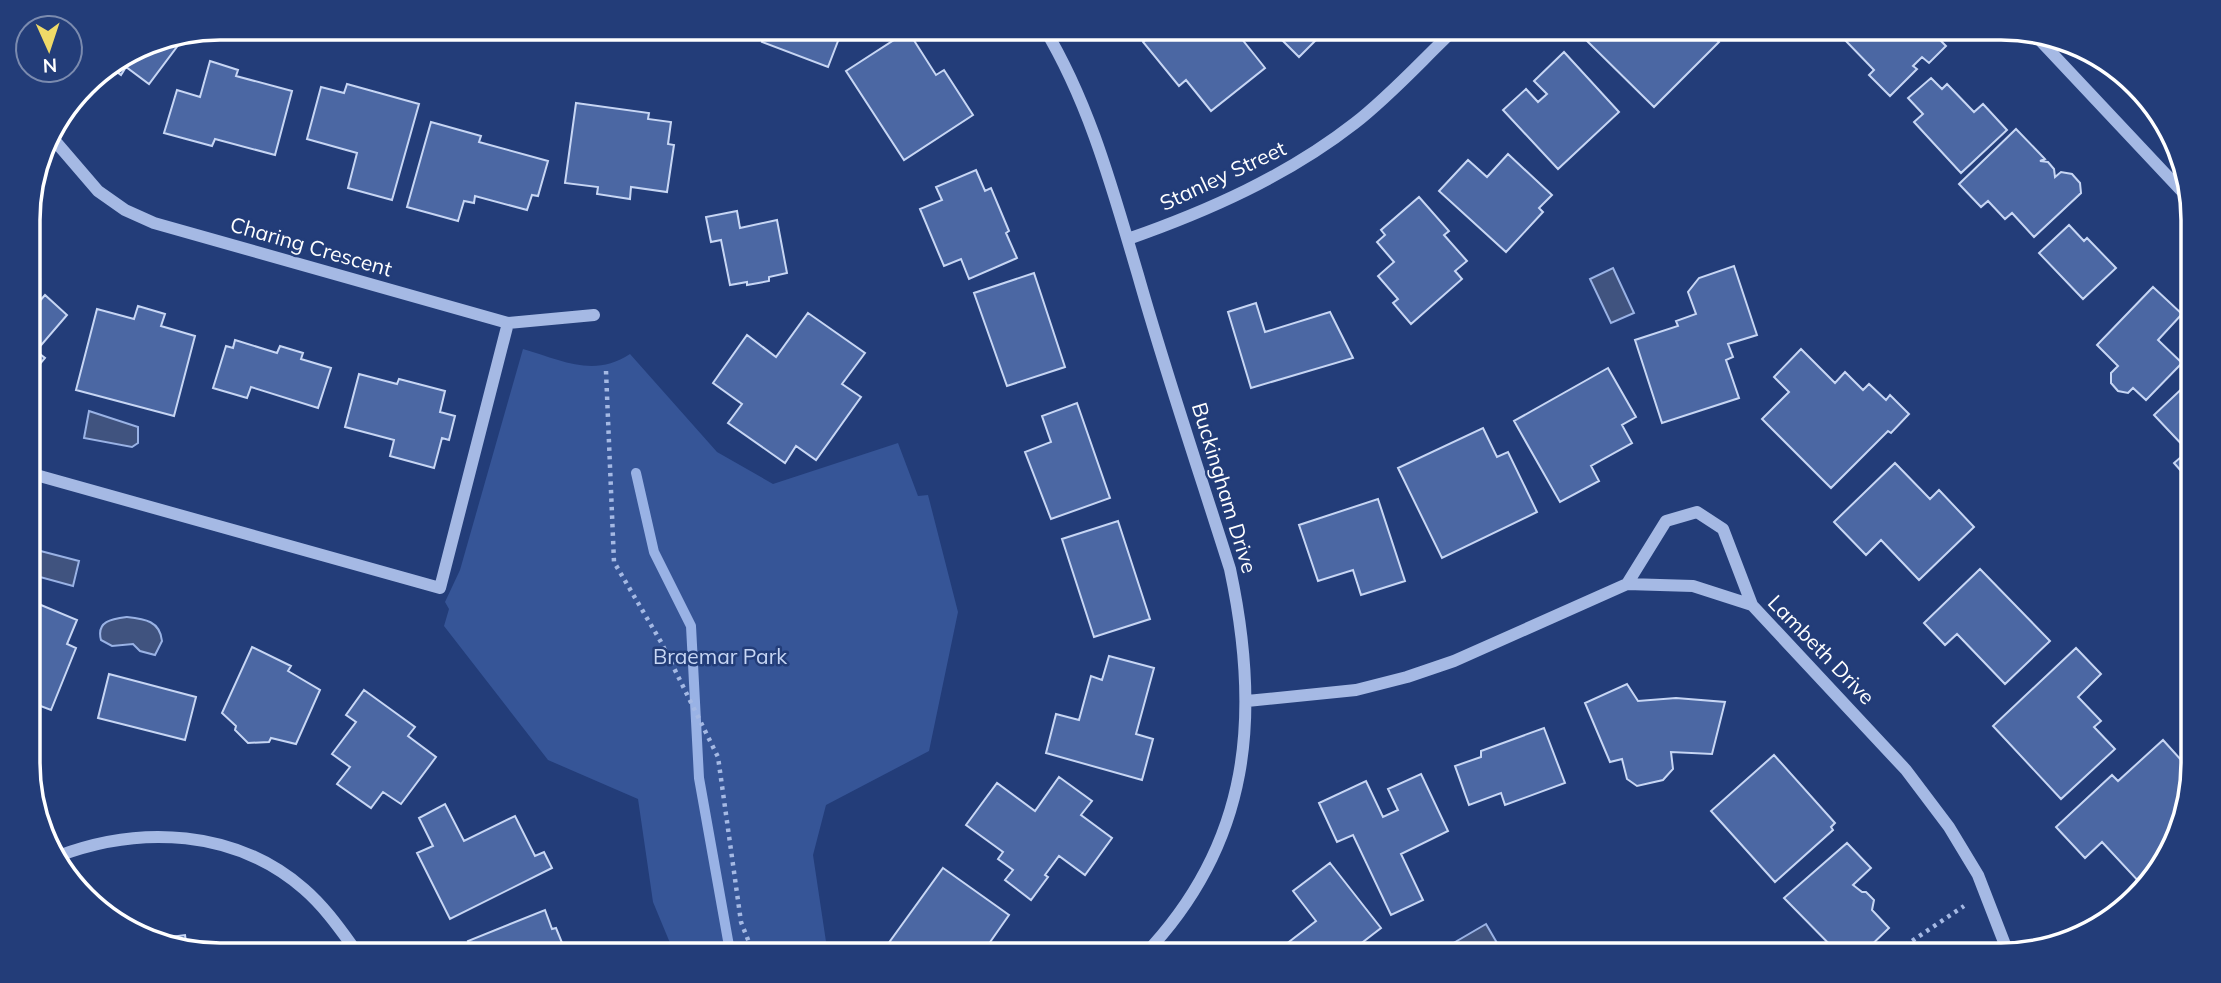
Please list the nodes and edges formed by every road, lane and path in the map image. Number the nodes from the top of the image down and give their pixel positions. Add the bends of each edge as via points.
1 (1051, 40) edge
2 (1438, 40) edge
3 (2045, 46) edge
4 (58, 144) edge
5 (2177, 186) edge
6 (1128, 239) junction
7 (594, 315) dead end
8 (508, 323) junction
9 (606, 371) dead end
10 (41, 476) edge
11 (1627, 583) junction
12 (1752, 605) junction
13 (1247, 701) junction
14 (65, 853) edge
15 (1964, 906) dead end
16 (1155, 942) edge
17 (1910, 942) edge
18 (2004, 942) edge
19 (350, 943) edge
20 (749, 943) edge

1 - 6 street, Buckingham Drive via 1087,115
2 - 6 street, Stanley Street via 1357,121 1309,157 1249,190
3 - 5 street
4 - 8 street, Charing Crescent via 99,191 154,223
6 - 13 street, Buckingham Drive via 1230,569 1240,616
7 - 8 street, Charing Crescent
8 - 10 street via 440,588
9 - 20 path via 614,562 661,642 718,757 741,922
11 - 12 street, Lambeth Drive via 1693,586
11 - 12 street via 1666,521 1697,513 1723,529
11 - 13 street, Lambeth Drive via 1407,677 1356,690
12 - 18 street, Lambeth Drive via 1906,770 1949,827 1978,876
13 - 16 street, Buckingham Drive via 1239,775 1220,840 1200,881
14 - 19 street via 89,844 138,836 179,836 219,844 281,872 304,889
15 - 17 path

